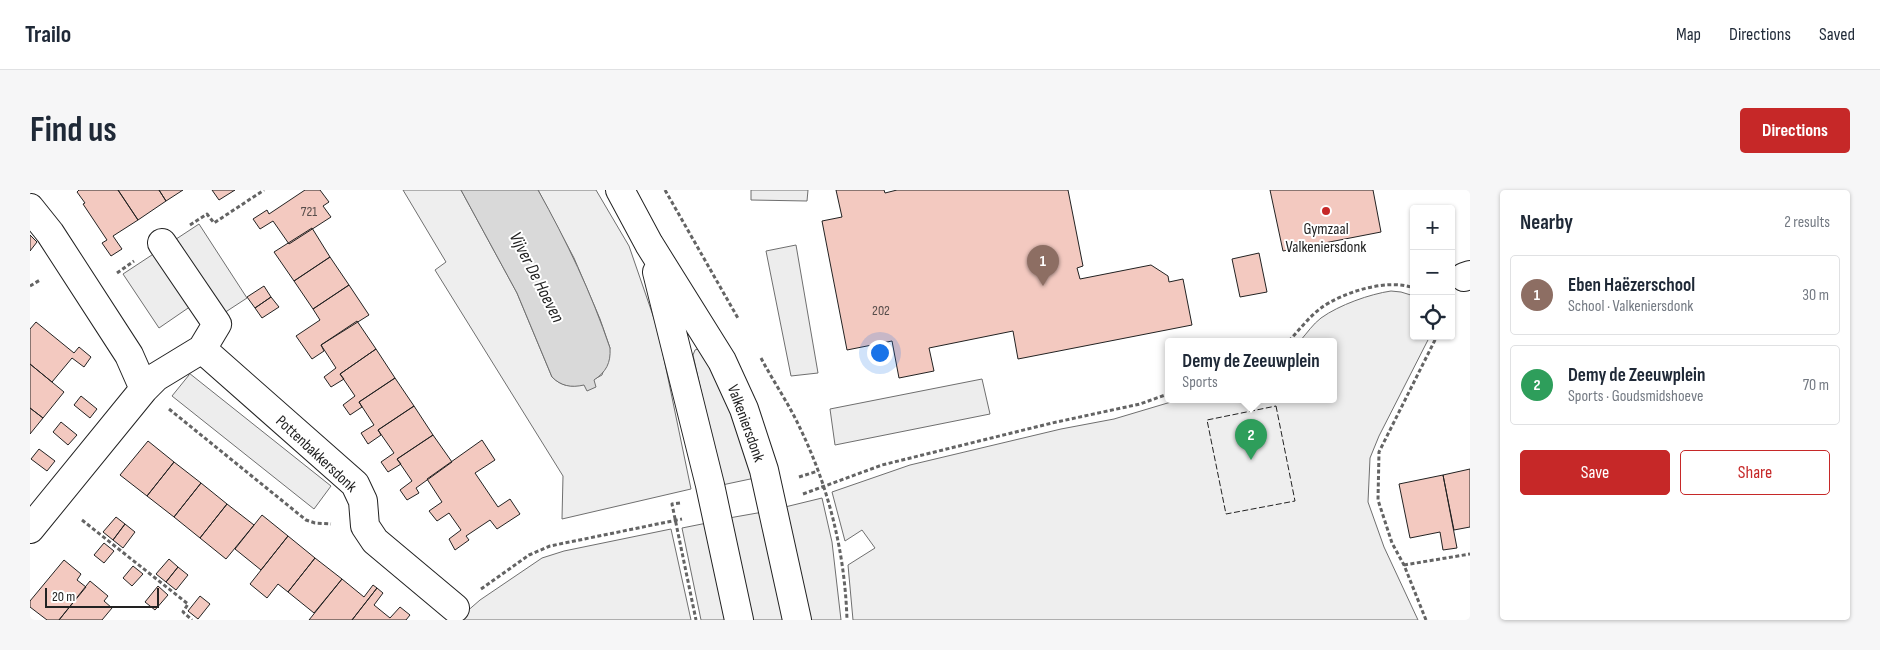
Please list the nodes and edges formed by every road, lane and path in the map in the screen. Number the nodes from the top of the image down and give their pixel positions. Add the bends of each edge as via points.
1 (620, 190) edge
2 (30, 208) edge
3 (162, 243) dead end
4 (650, 244) junction
5 (1410, 287) edge
6 (1292, 338) edge
7 (1435, 340) edge
8 (202, 349) junction
9 (144, 388) junction
10 (1165, 395) edge
11 (824, 487) junction
12 (55, 499) junction
13 (771, 501) junction
14 (716, 512) junction
15 (364, 517) junction
16 (675, 520) junction
17 (30, 529) edge
18 (1470, 554) edge
19 (1404, 565) junction
20 (455, 608) joint
21 (192, 620) edge
22 (696, 620) edge
23 (739, 620) edge
24 (797, 620) edge
25 (847, 620) edge
26 (1426, 620) edge

1 - 4 street, Valkeniersdonk
2 - 9 street via 50,233 129,355
3 - 8 street via 217,324
4 - 13 street, Valkeniersdonk via 732,381 753,434
4 - 14 street, Valkeniersdonk
5 - 6 path via 1378,285 1331,302 1311,316
7 - 19 path via 1379,452 1378,500 1392,543
8 - 9 street
8 - 15 street, Pottenbakkersdonk via 355,484 363,501
9 - 12 street
9 - 15 path via 306,520 331,524
10 - 11 path via 1124,408 918,455 869,469
11 - 13 path
11 - 25 path via 839,541
12 - 17 street
12 - 21 path via 188,604 183,612
13 - 24 street, Valkeniersdonk
14 - 16 path
14 - 23 street, Valkeniersdonk
15 - 20 street, Pottenbakkersdonk via 365,526 376,542
16 - 20 path via 550,546 530,555
16 - 22 path
18 - 19 path
19 - 26 path

